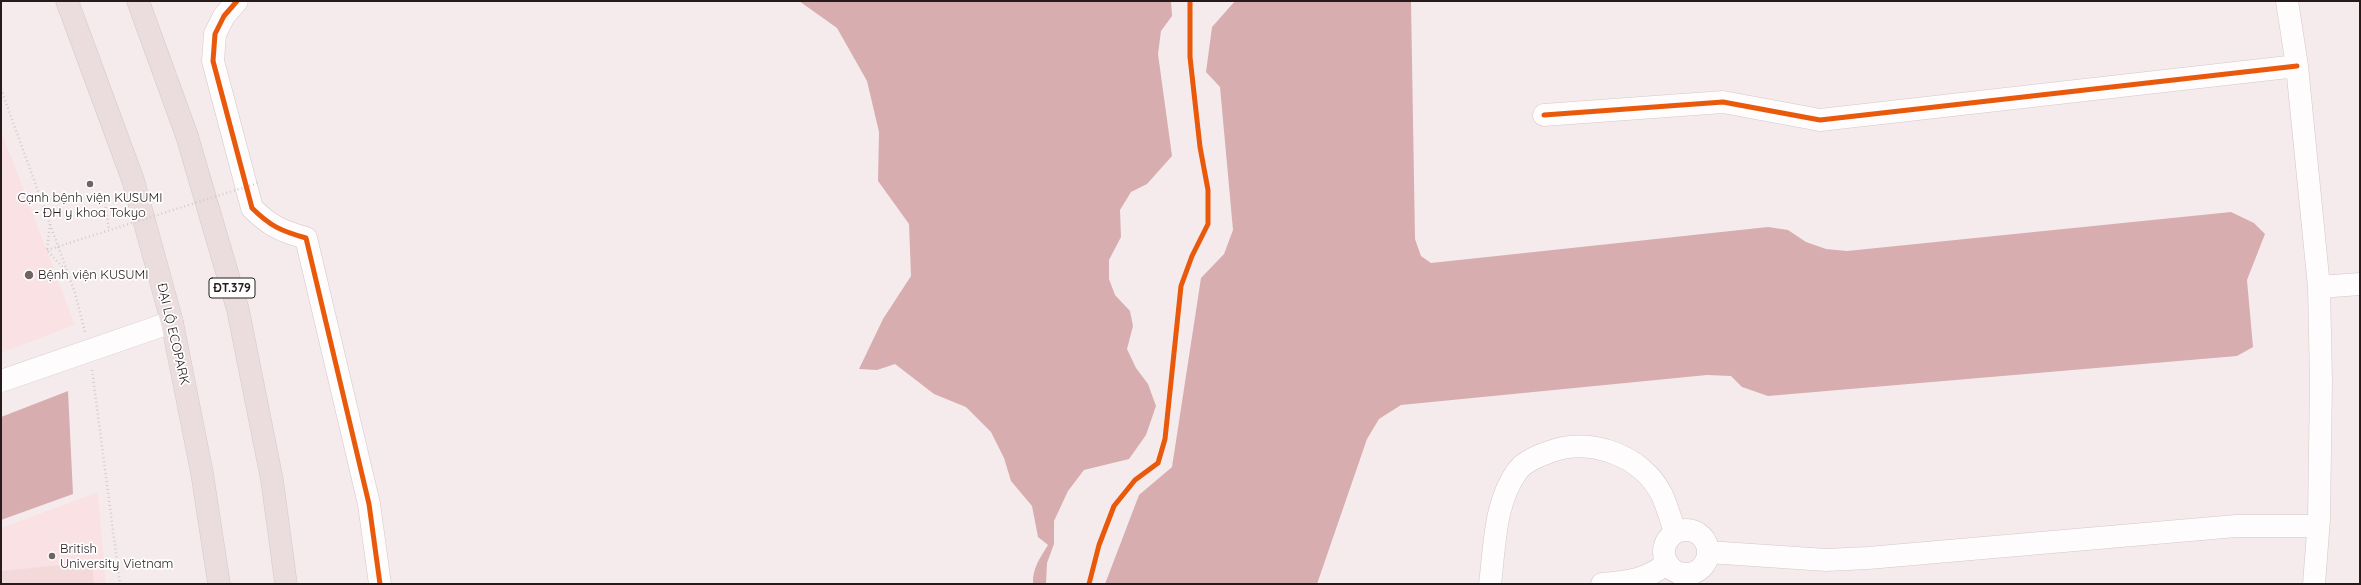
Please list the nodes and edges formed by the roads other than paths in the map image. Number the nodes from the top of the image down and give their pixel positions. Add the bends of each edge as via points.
1 (67, 1) edge
2 (138, 1) edge
3 (237, 1) edge
4 (2286, 1) edge
5 (2297, 66) junction
6 (1544, 115) dead end
7 (2360, 284) edge
8 (2319, 287) junction
9 (172, 322) junction
10 (1, 380) edge
11 (2318, 526) junction
12 (1675, 532) junction
13 (1708, 552) junction
14 (1673, 573) edge
15 (219, 584) edge
16 (286, 584) edge
17 (380, 584) edge
18 (1490, 584) edge
19 (1602, 584) edge
20 (2314, 584) edge

1 - 9 highway, ĐẠI LỘ ECOPARK via 133,180
2 - 16 highway, ĐT.379 via 187,136 238,310 272,480
3 - 17 street via 224,16 215,34 213,61 252,208 267,223 284,232 306,238 369,504
4 - 5 street
5 - 6 street via 1820,120 1723,102
5 - 8 street
7 - 8 street
8 - 11 street via 2321,381
9 - 10 street
9 - 15 highway, ĐẠI LỘ ECOPARK via 202,474
11 - 13 street via 2236,526 1868,558 1818,560
11 - 20 street
12 - 13 street via 1696,532 1706,542
12 - 14 street via 1663,548
12 - 18 street via 1661,494 1644,472 1620,455 1600,449 1562,448 1536,457 1519,469 1505,491 1498,514
13 - 14 street via 1705,564 1700,570 1685,575
14 - 19 street via 1658,571 1645,577

